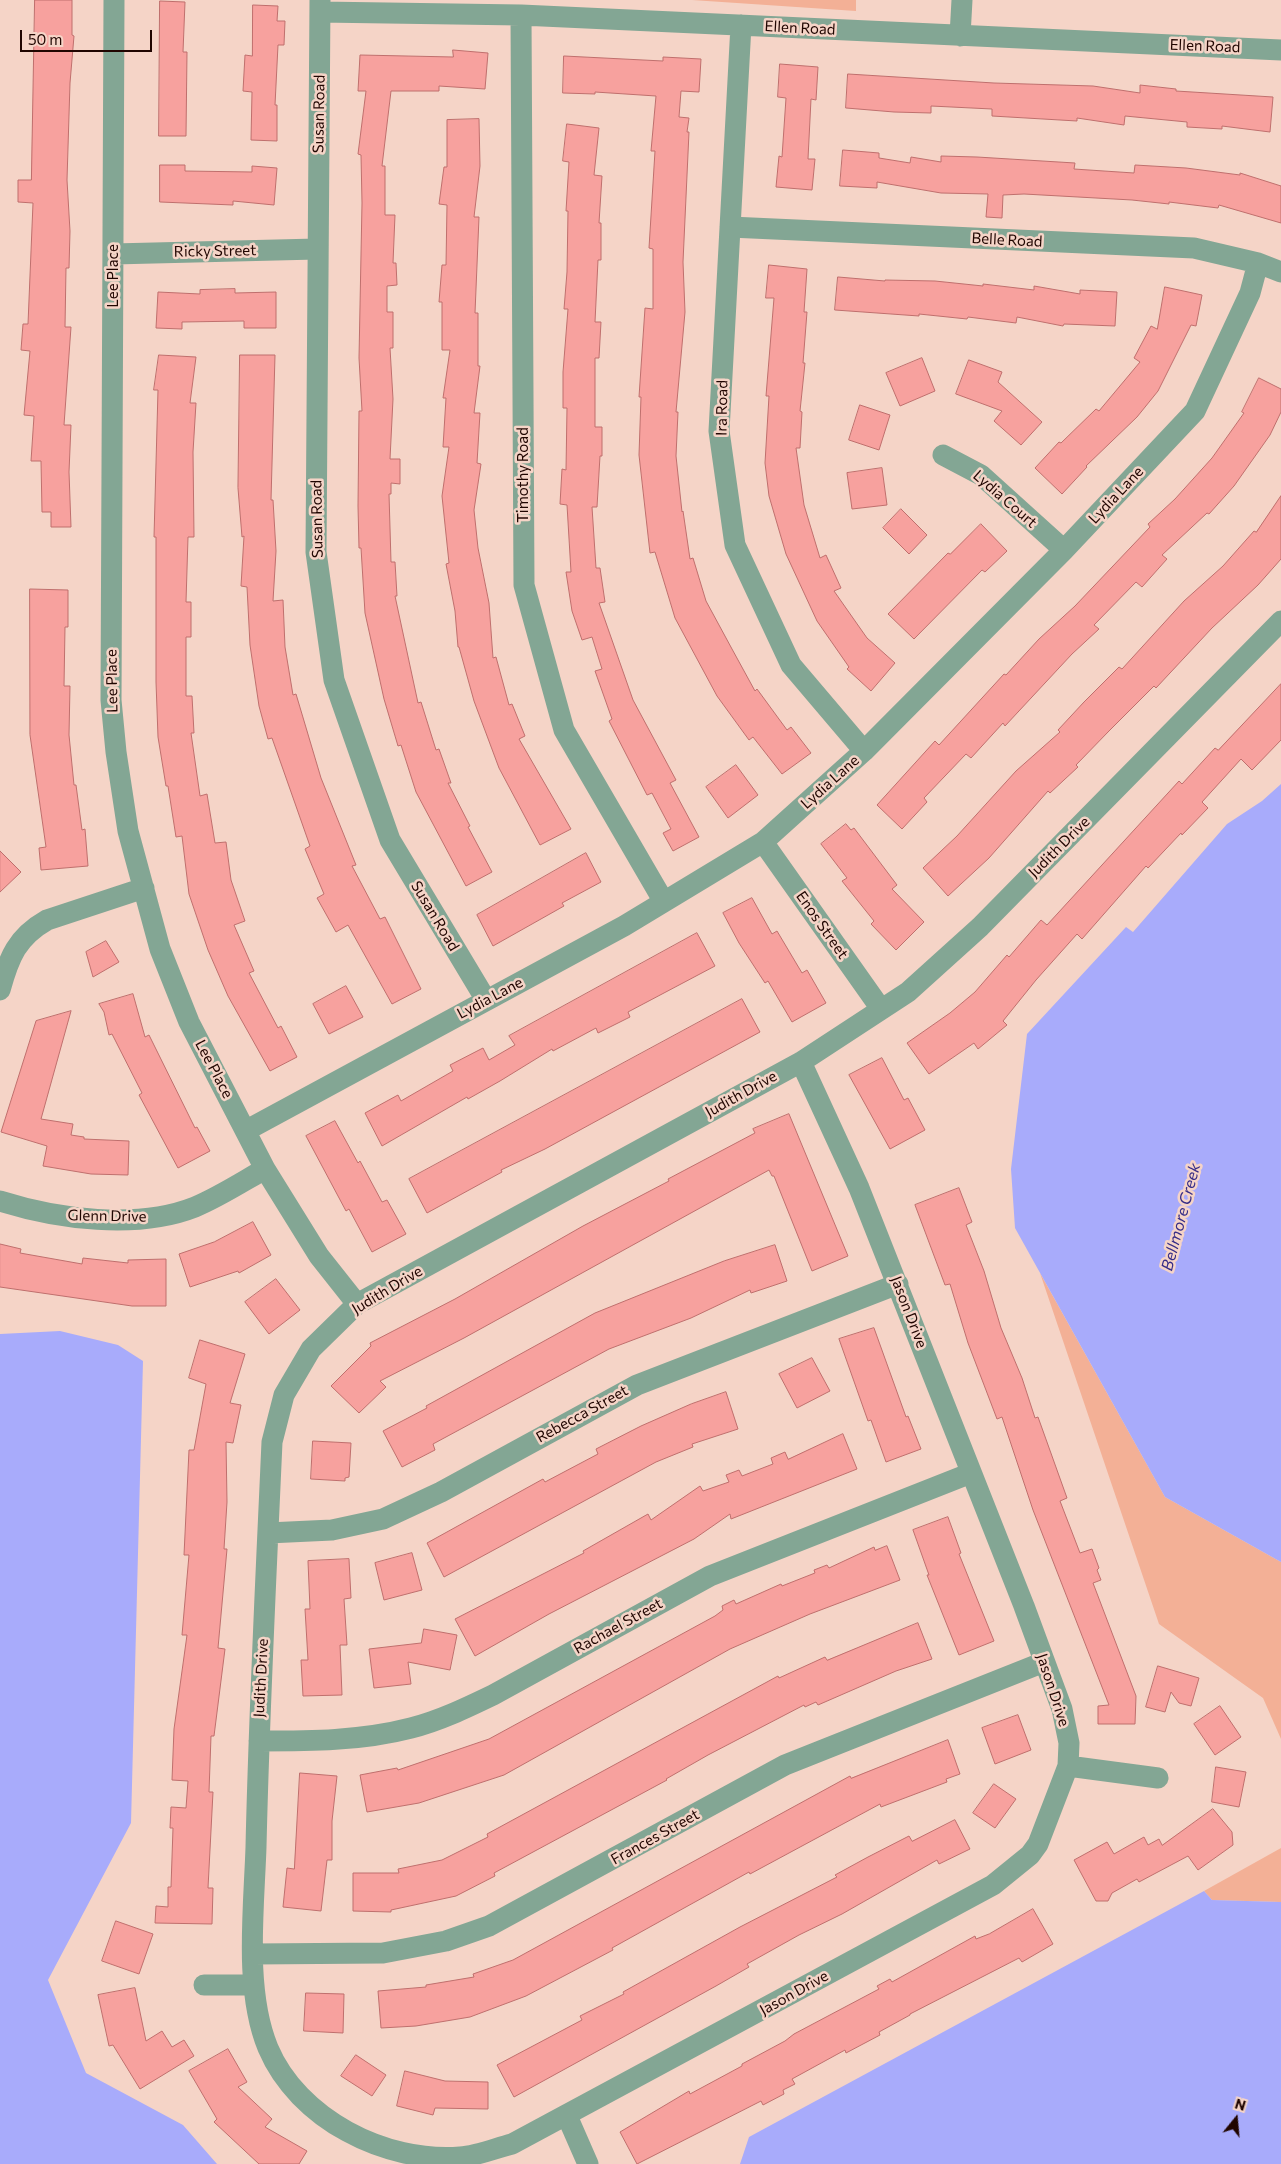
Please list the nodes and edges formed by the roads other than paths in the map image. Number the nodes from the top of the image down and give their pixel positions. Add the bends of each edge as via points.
1 (114, 0) edge
2 (962, 0) edge
3 (320, 6) edge
4 (521, 15) junction
5 (741, 25) junction
6 (960, 36) junction
7 (1281, 50) edge
8 (730, 227) junction
9 (317, 249) junction
10 (113, 254) junction
11 (1258, 263) junction
12 (1281, 272) edge
13 (943, 454) dead end
14 (1064, 550) junction
15 (1281, 621) edge
16 (864, 751) junction
17 (763, 842) junction
18 (144, 888) junction
19 (664, 902) junction
20 (0, 990) edge
21 (486, 1000) junction
22 (882, 1009) junction
23 (801, 1062) junction
24 (247, 1130) junction
25 (265, 1169) junction
26 (0, 1201) edge
27 (898, 1284) junction
28 (356, 1304) junction
29 (971, 1474) junction
30 (268, 1533) junction
31 (1044, 1662) junction
32 (258, 1741) junction
33 (1068, 1766) junction
34 (1158, 1778) dead end
35 (253, 1954) junction
36 (204, 1985) dead end
37 (252, 1985) junction
38 (567, 2116) junction
39 (588, 2164) edge

1 - 10 street, Lee Place
2 - 6 street
3 - 4 street, Ellen Road
3 - 9 street, Susan Road
4 - 5 street, Ellen Road
4 - 19 street, Timothy Road via 524,584 564,730
5 - 6 street, Ellen Road
5 - 8 street, Ira Road
6 - 7 street, Ellen Road
8 - 11 street, Belle Road via 1194,248
8 - 16 street, Ira Road via 719,431 735,545 791,665
9 - 10 street, Ricky Street
9 - 21 street, Susan Road via 316,552 334,680 390,840
10 - 18 street, Lee Place via 111,700 128,831
11 - 12 street, Belle Road
11 - 14 street, Lydia Lane via 1250,293 1195,411
13 - 14 street, Lydia Court via 981,475
14 - 16 street, Lydia Lane
15 - 22 street, Judith Drive via 980,927 926,977
16 - 17 street, Lydia Lane
17 - 19 street, Lydia Lane
17 - 22 street, Enos Street
18 - 20 street via 34,927 19,941 7,965
18 - 24 street, Lee Place via 160,949 189,1022
19 - 21 street, Lydia Lane
21 - 24 street, Lydia Lane
22 - 23 street, Judith Drive
23 - 27 street, Jason Drive via 859,1188
23 - 28 street, Judith Drive
24 - 25 street, Lee Place
25 - 26 street, Glenn Drive via 194,1207 146,1218 76,1218
25 - 28 street, Lee Place via 319,1256
27 - 29 street, Jason Drive
27 - 30 street, Rebecca Street via 637,1384 441,1492 383,1519 332,1530
28 - 30 street, Judith Drive via 312,1349 284,1395 272,1442
29 - 31 street, Jason Drive
29 - 32 street, Rachael Street via 710,1576 457,1712 411,1728 364,1737
30 - 32 street, Judith Drive
31 - 33 street, Jason Drive via 1062,1709 1069,1743
31 - 35 street, Frances Street via 785,1764 489,1926 446,1941 383,1953
32 - 35 street, Judith Drive
33 - 34 street
33 - 38 street, Jason Drive via 1038,1844 1030,1855 992,1885
35 - 37 street, Judith Drive
36 - 37 street
37 - 38 street, Judith Drive via 268,2048 289,2082 316,2110 346,2132 367,2142 414,2155 461,2157 512,2144
38 - 39 street

